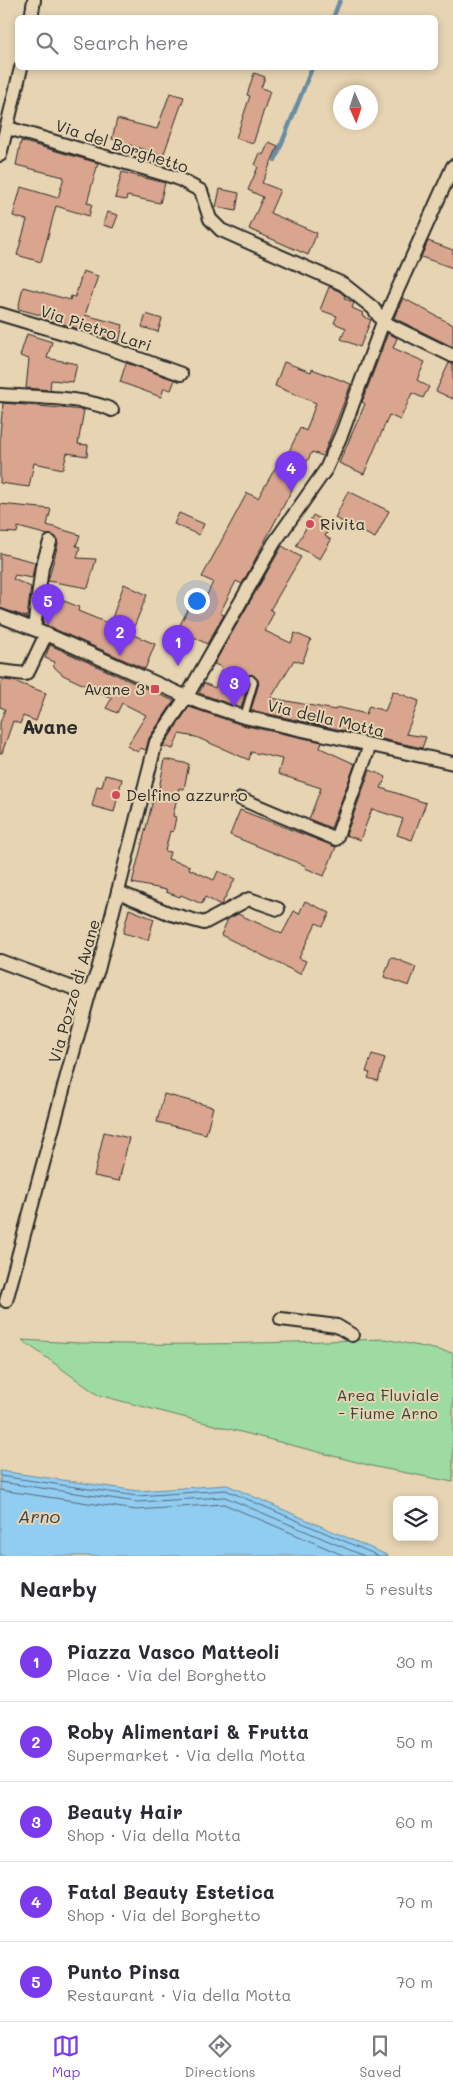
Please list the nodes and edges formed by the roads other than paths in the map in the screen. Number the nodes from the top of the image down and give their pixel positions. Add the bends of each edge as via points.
1 (34, 0) edge
2 (32, 15) edge
3 (21, 70) edge
4 (8, 128) junction
5 (0, 155) edge
6 (453, 166) edge
7 (0, 314) edge
8 (383, 322) junction
9 (453, 356) edge
10 (181, 374) dead end
11 (0, 395) edge
12 (112, 410) dead end
13 (50, 542) dead end
14 (0, 616) edge
15 (34, 629) junction
16 (46, 634) junction
17 (0, 671) edge
18 (251, 679) dead end
19 (187, 696) junction
20 (244, 716) junction
21 (370, 745) junction
22 (453, 763) edge
23 (241, 799) dead end
24 (118, 892) junction
25 (278, 909) dead end
26 (0, 961) edge
27 (89, 994) junction
28 (3, 1301) edge
29 (281, 1319) dead end
30 (352, 1335) dead end

1 - 2 street
3 - 4 street
4 - 5 street
4 - 8 street, Via del Borghetto via 177,178 201,190 210,219 221,230 343,284 373,308
6 - 8 street
7 - 10 street, Via Pietro Lari via 87,340
8 - 9 street
8 - 19 street via 326,469 274,543
11 - 12 street via 58,399
13 - 15 street via 42,566
14 - 15 street, Via della Motta
15 - 16 street, Via della Motta
16 - 17 street via 30,670 25,674
16 - 19 street, Via della Motta
18 - 20 lane via 254,682
19 - 20 street, Via della Motta
19 - 24 street, Via Pozzo di Avane via 156,742
20 - 21 street, Via della Motta
21 - 22 street, Via della Motta
21 - 23 street via 336,839
24 - 25 street via 179,917 204,923 249,899
24 - 27 street, Via Pozzo di Avane
26 - 27 street
27 - 28 street, Via Pozzo di Avane
29 - 30 street via 337,1326

